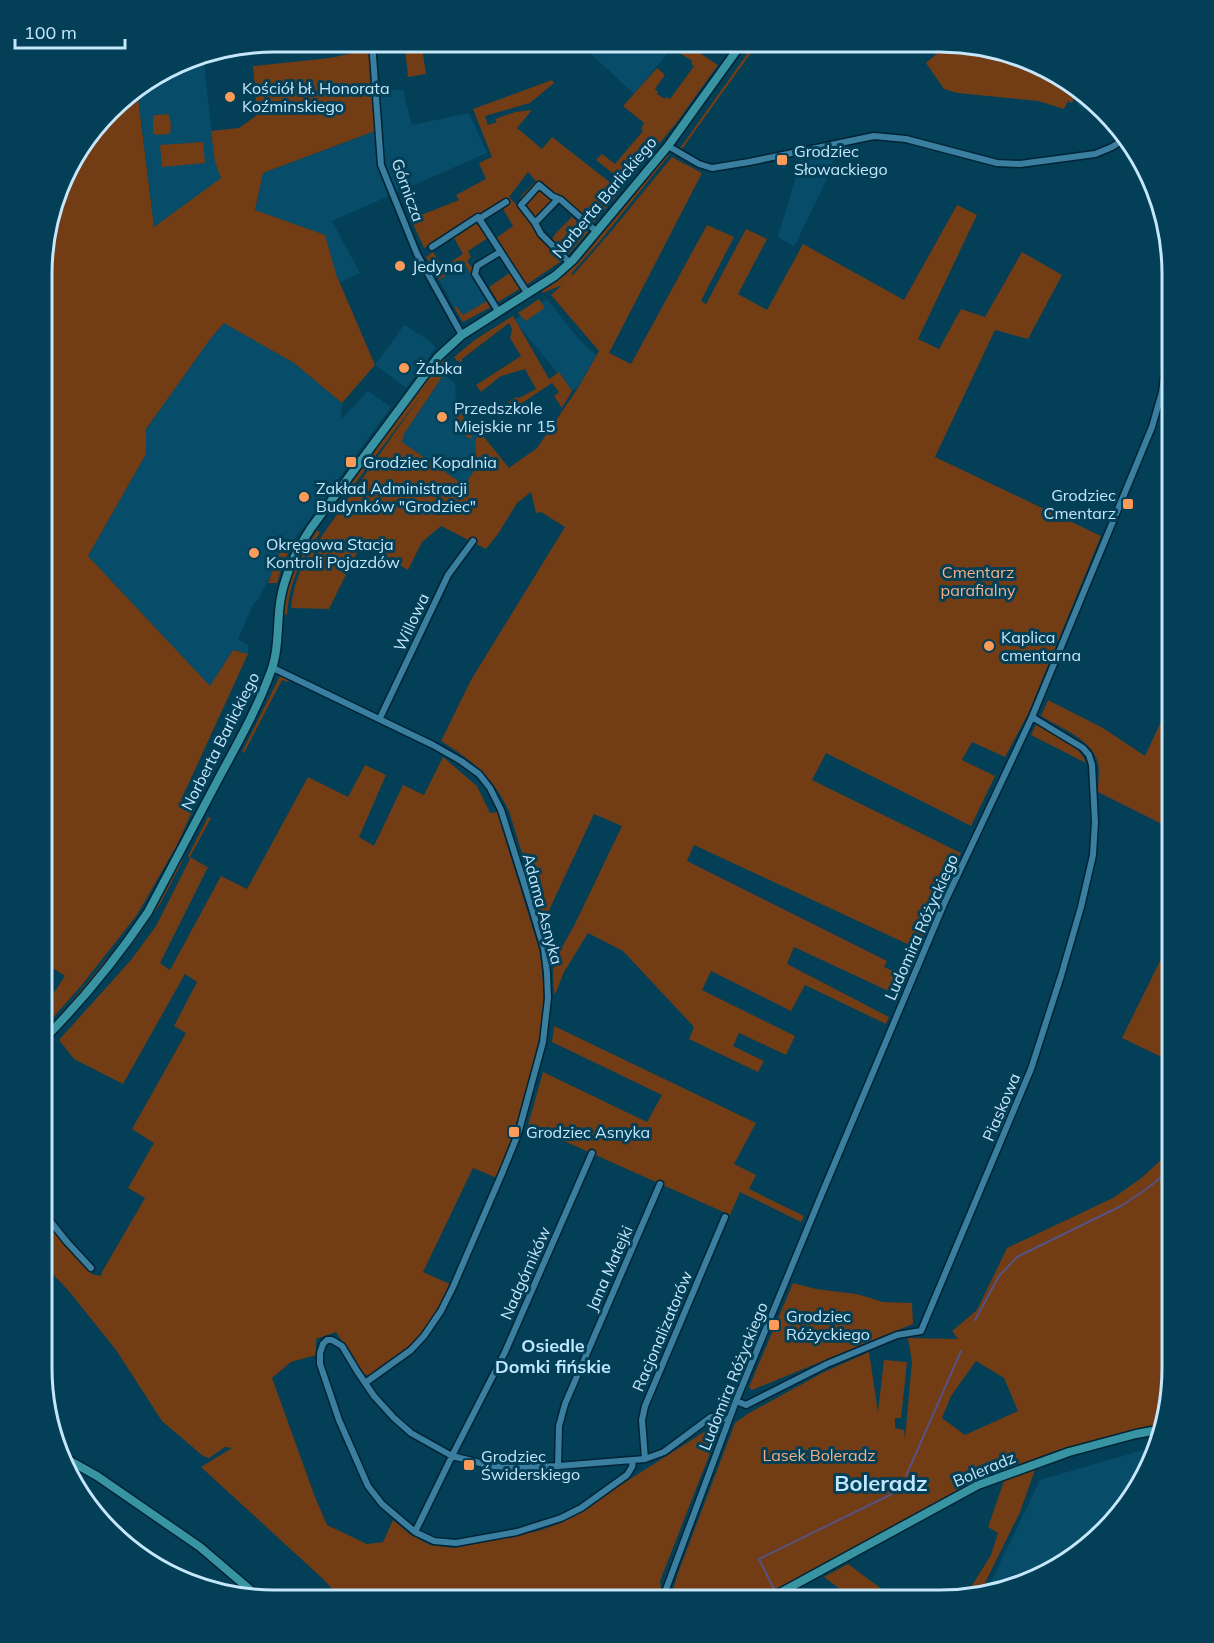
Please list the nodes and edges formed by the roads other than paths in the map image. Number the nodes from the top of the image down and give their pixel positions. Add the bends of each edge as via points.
1 (373, 52) edge
2 (736, 52) edge
3 (1119, 143) edge
4 (668, 146) junction
5 (558, 199) junction
6 (506, 202) dead end
7 (478, 219) junction
8 (536, 223) junction
9 (597, 232) junction
10 (432, 247) dead end
11 (500, 252) junction
12 (570, 263) junction
13 (528, 294) junction
14 (498, 311) junction
15 (462, 335) junction
16 (1162, 390) edge
17 (473, 541) dead end
18 (273, 668) junction
19 (1032, 717) junction
20 (380, 718) junction
21 (52, 1030) edge
22 (592, 1153) dead end
23 (660, 1184) dead end
24 (725, 1217) dead end
25 (52, 1223) edge
26 (91, 1268) dead end
27 (365, 1383) junction
28 (736, 1401) junction
29 (728, 1420) junction
30 (1153, 1431) edge
31 (452, 1456) junction
32 (645, 1459) junction
33 (633, 1461) junction
34 (73, 1463) edge
35 (558, 1466) junction
36 (416, 1532) junction
37 (250, 1589) edge
38 (667, 1590) edge
39 (784, 1590) edge

1 - 15 street, Górnicza via 383,173 417,254
2 - 4 street, Norberta Barlickiego
3 - 4 street via 1095,154 1020,164 997,163 906,139 874,136 712,168
4 - 9 street, Norberta Barlickiego
5 - 8 street
5 - 8 street via 539,185 521,205
5 - 9 street
6 - 7 street
7 - 10 street
7 - 11 street
8 - 12 street via 541,234
9 - 12 street, Norberta Barlickiego
11 - 13 street
11 - 14 street via 477,266 475,274
12 - 13 street, Norberta Barlickiego
13 - 14 street, Norberta Barlickiego
14 - 15 street, Norberta Barlickiego
15 - 18 street, Norberta Barlickiego via 438,357 301,544 282,590
16 - 19 street, Ludomira Różyckiego via 1159,409 1125,496
17 - 20 street, Willowa via 448,575
18 - 20 street, Adama Asnyka
18 - 21 street, Norberta Barlickiego via 148,912
19 - 28 street, Ludomira Różyckiego via 944,904
19 - 28 street, Piaskowa via 1089,755 1095,808 1093,855 1034,1062 921,1331 897,1335 827,1364 746,1405
20 - 27 street, Adama Asnyka via 461,761 490,788 501,810 541,940 548,998 543,1042 518,1134 453,1287 424,1336
22 - 31 street, Nadgórników via 505,1352
23 - 35 street, Jana Matejki via 565,1404
24 - 32 street, Racjonalizatorów via 645,1406
25 - 26 street
27 - 31 street via 411,1433
27 - 36 street via 342,1346 327,1340 320,1353 320,1364 368,1486 382,1504
28 - 29 street, Ludomira Różyckiego
29 - 32 street via 711,1417 664,1452
29 - 38 street, Ludomira Różyckiego
30 - 39 street, Boleradz via 1069,1452 978,1485
31 - 35 street via 513,1468
31 - 36 street, Nadgórników
32 - 33 street
33 - 35 street
33 - 36 street via 627,1475 581,1508 537,1527 456,1543 434,1541
34 - 37 street via 206,1551

